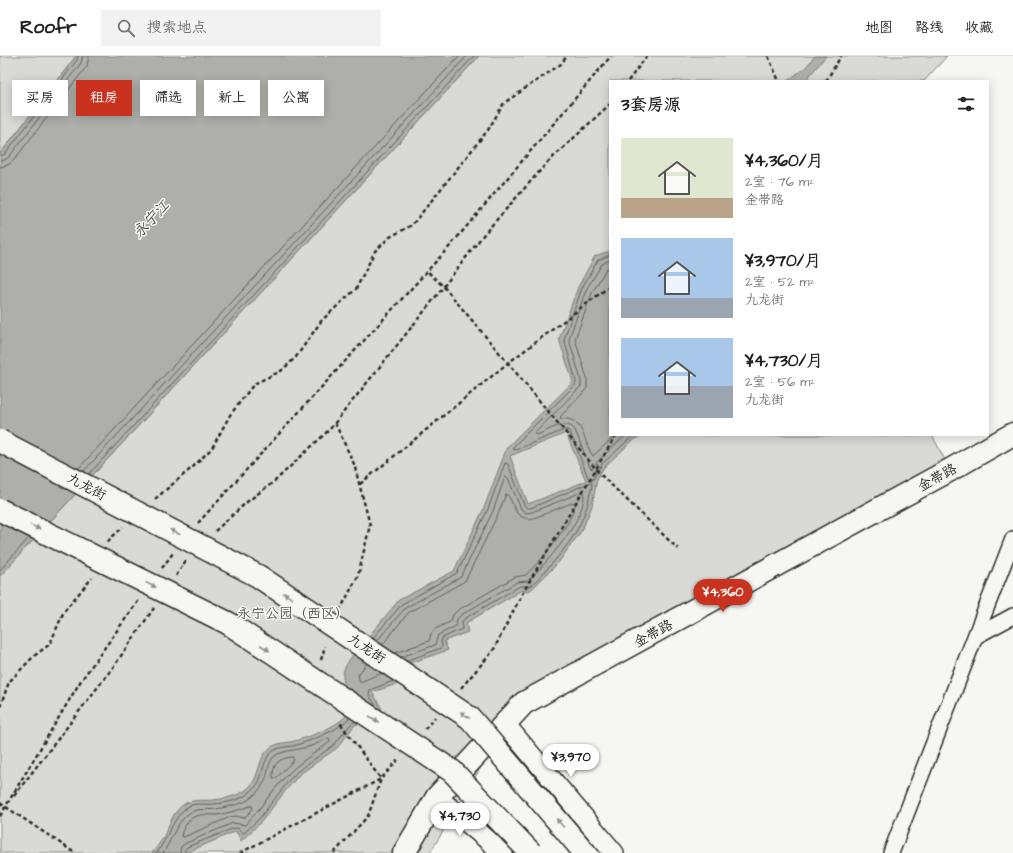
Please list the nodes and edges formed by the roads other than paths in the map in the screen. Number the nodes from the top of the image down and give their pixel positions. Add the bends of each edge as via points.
1 (1013, 434) edge
2 (0, 441) edge
3 (0, 510) edge
4 (1013, 539) edge
5 (1013, 616) edge
6 (976, 636) junction
7 (504, 724) junction
8 (437, 797) junction
9 (404, 853) edge
10 (503, 853) edge
11 (531, 853) edge
12 (585, 853) edge
13 (614, 853) edge
14 (891, 853) edge

1 - 7 main road, 金带路 via 524,703
12 -> 2 main road, 九龙街, bridge via 470,718 258,576
3 -> 11 main road, bridge via 228,623 452,771
4 - 6 street
5 - 6 street
6 - 14 street
7 - 8 main road, 金带路
7 - 13 street
8 - 9 main road, 金带路
8 - 10 street

